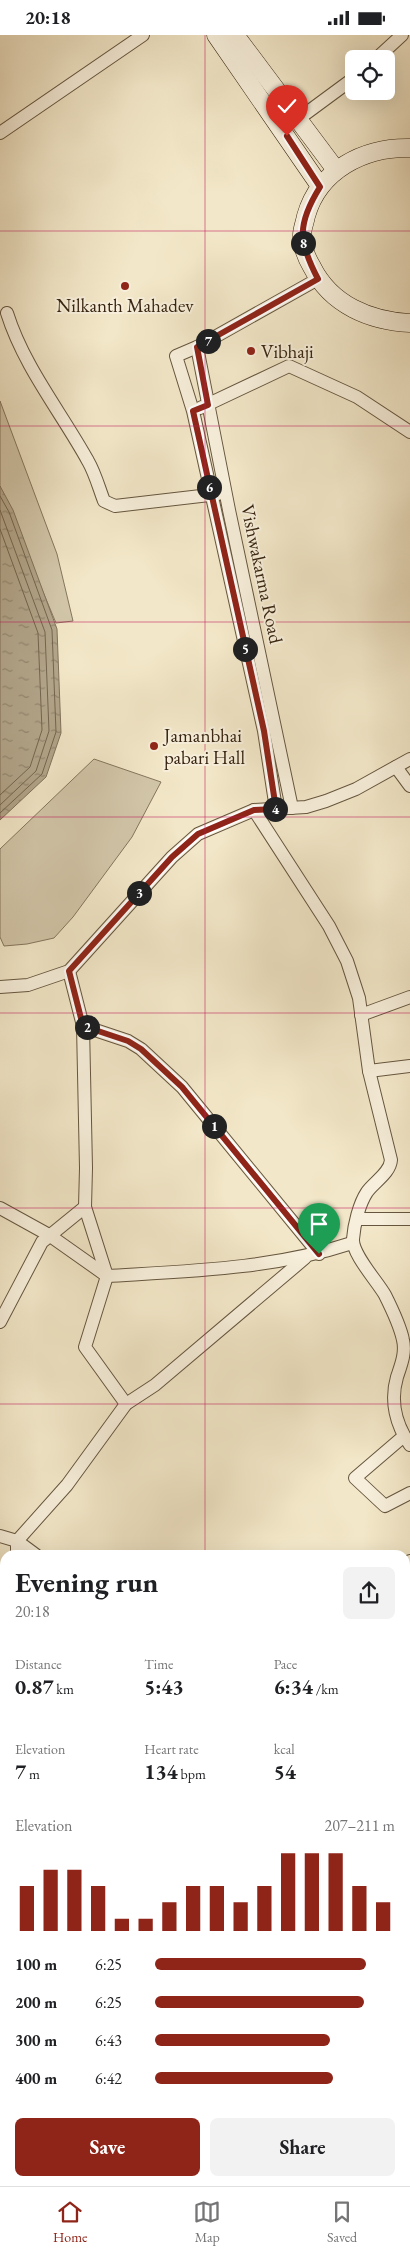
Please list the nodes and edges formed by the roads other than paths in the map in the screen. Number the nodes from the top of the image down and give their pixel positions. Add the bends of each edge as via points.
1 (143, 35) edge
2 (216, 35) edge
3 (235, 35) edge
4 (402, 35) edge
5 (386, 50) edge
6 (345, 85) edge
7 (297, 120) junction
8 (0, 133) edge
9 (410, 148) edge
10 (336, 171) junction
11 (320, 187) junction
12 (318, 279) junction
13 (7, 313) dead end
14 (410, 323) edge
15 (197, 347) junction
16 (208, 405) junction
17 (193, 411) junction
18 (410, 432) edge
19 (225, 493) junction
20 (211, 495) junction
21 (410, 759) edge
22 (396, 767) junction
23 (410, 786) edge
24 (292, 808) junction
25 (276, 809) junction
26 (254, 810) junction
27 (69, 971) junction
28 (0, 987) edge
29 (410, 997) edge
30 (361, 1015) junction
31 (83, 1026) junction
32 (410, 1066) edge
33 (369, 1071) junction
34 (84, 1207) junction
35 (0, 1208) edge
36 (358, 1219) junction
37 (410, 1219) edge
38 (49, 1235) junction
39 (352, 1243) junction
40 (313, 1255) junction
41 (108, 1276) junction
42 (0, 1322) edge
43 (126, 1404) junction
44 (407, 1441) edge
45 (410, 1493) edge
46 (0, 1536) edge
47 (17, 1541) junction
48 (18, 1550) edge
49 (29, 1550) edge

1 - 8 street
2 - 11 main road
3 - 7 main road
4 - 5 street
6 - 7 street
7 - 10 main road
9 - 10 main road via 381,150 355,158
10 - 11 main road
11 - 12 main road via 312,199 302,234 305,253
12 - 14 main road via 331,294 355,311 388,321
12 - 15 street, Vishwakarma Road
13 - 20 street via 14,337 89,463 104,501 116,505
15 - 16 street, Vishwakarma Road
15 - 17 street, Vishwakarma Road via 176,356
16 - 17 street
16 - 18 street via 289,366 358,397
16 - 19 street, Vishwakarma Road
17 - 20 street, Vishwakarma Road
19 - 20 street
19 - 24 street, Vishwakarma Road
20 - 25 street, Vishwakarma Road via 264,731
21 - 22 street
22 - 23 street
22 - 24 street via 326,801
24 - 25 street
25 - 26 street
26 - 27 street via 198,834 172,857
26 - 30 street via 329,926 347,961
27 - 28 street via 28,985
27 - 31 street
29 - 30 street
30 - 33 street
31 - 34 street
31 - 40 street via 128,1041 141,1049 182,1087
32 - 33 street
33 - 36 street via 391,1160 388,1170 366,1194
34 - 38 street
34 - 41 street
35 - 38 street
36 - 37 street
36 - 39 street
38 - 41 street
38 - 42 street via 36,1251
39 - 40 street
39 - 44 street via 385,1295 400,1326 404,1359 393,1394 395,1413
40 - 41 street via 243,1267
40 - 43 street via 155,1385
41 - 43 street via 85,1347
43 - 47 street via 67,1485
44 - 45 street via 355,1478 385,1506
46 - 47 street
47 - 48 street
47 - 49 street

